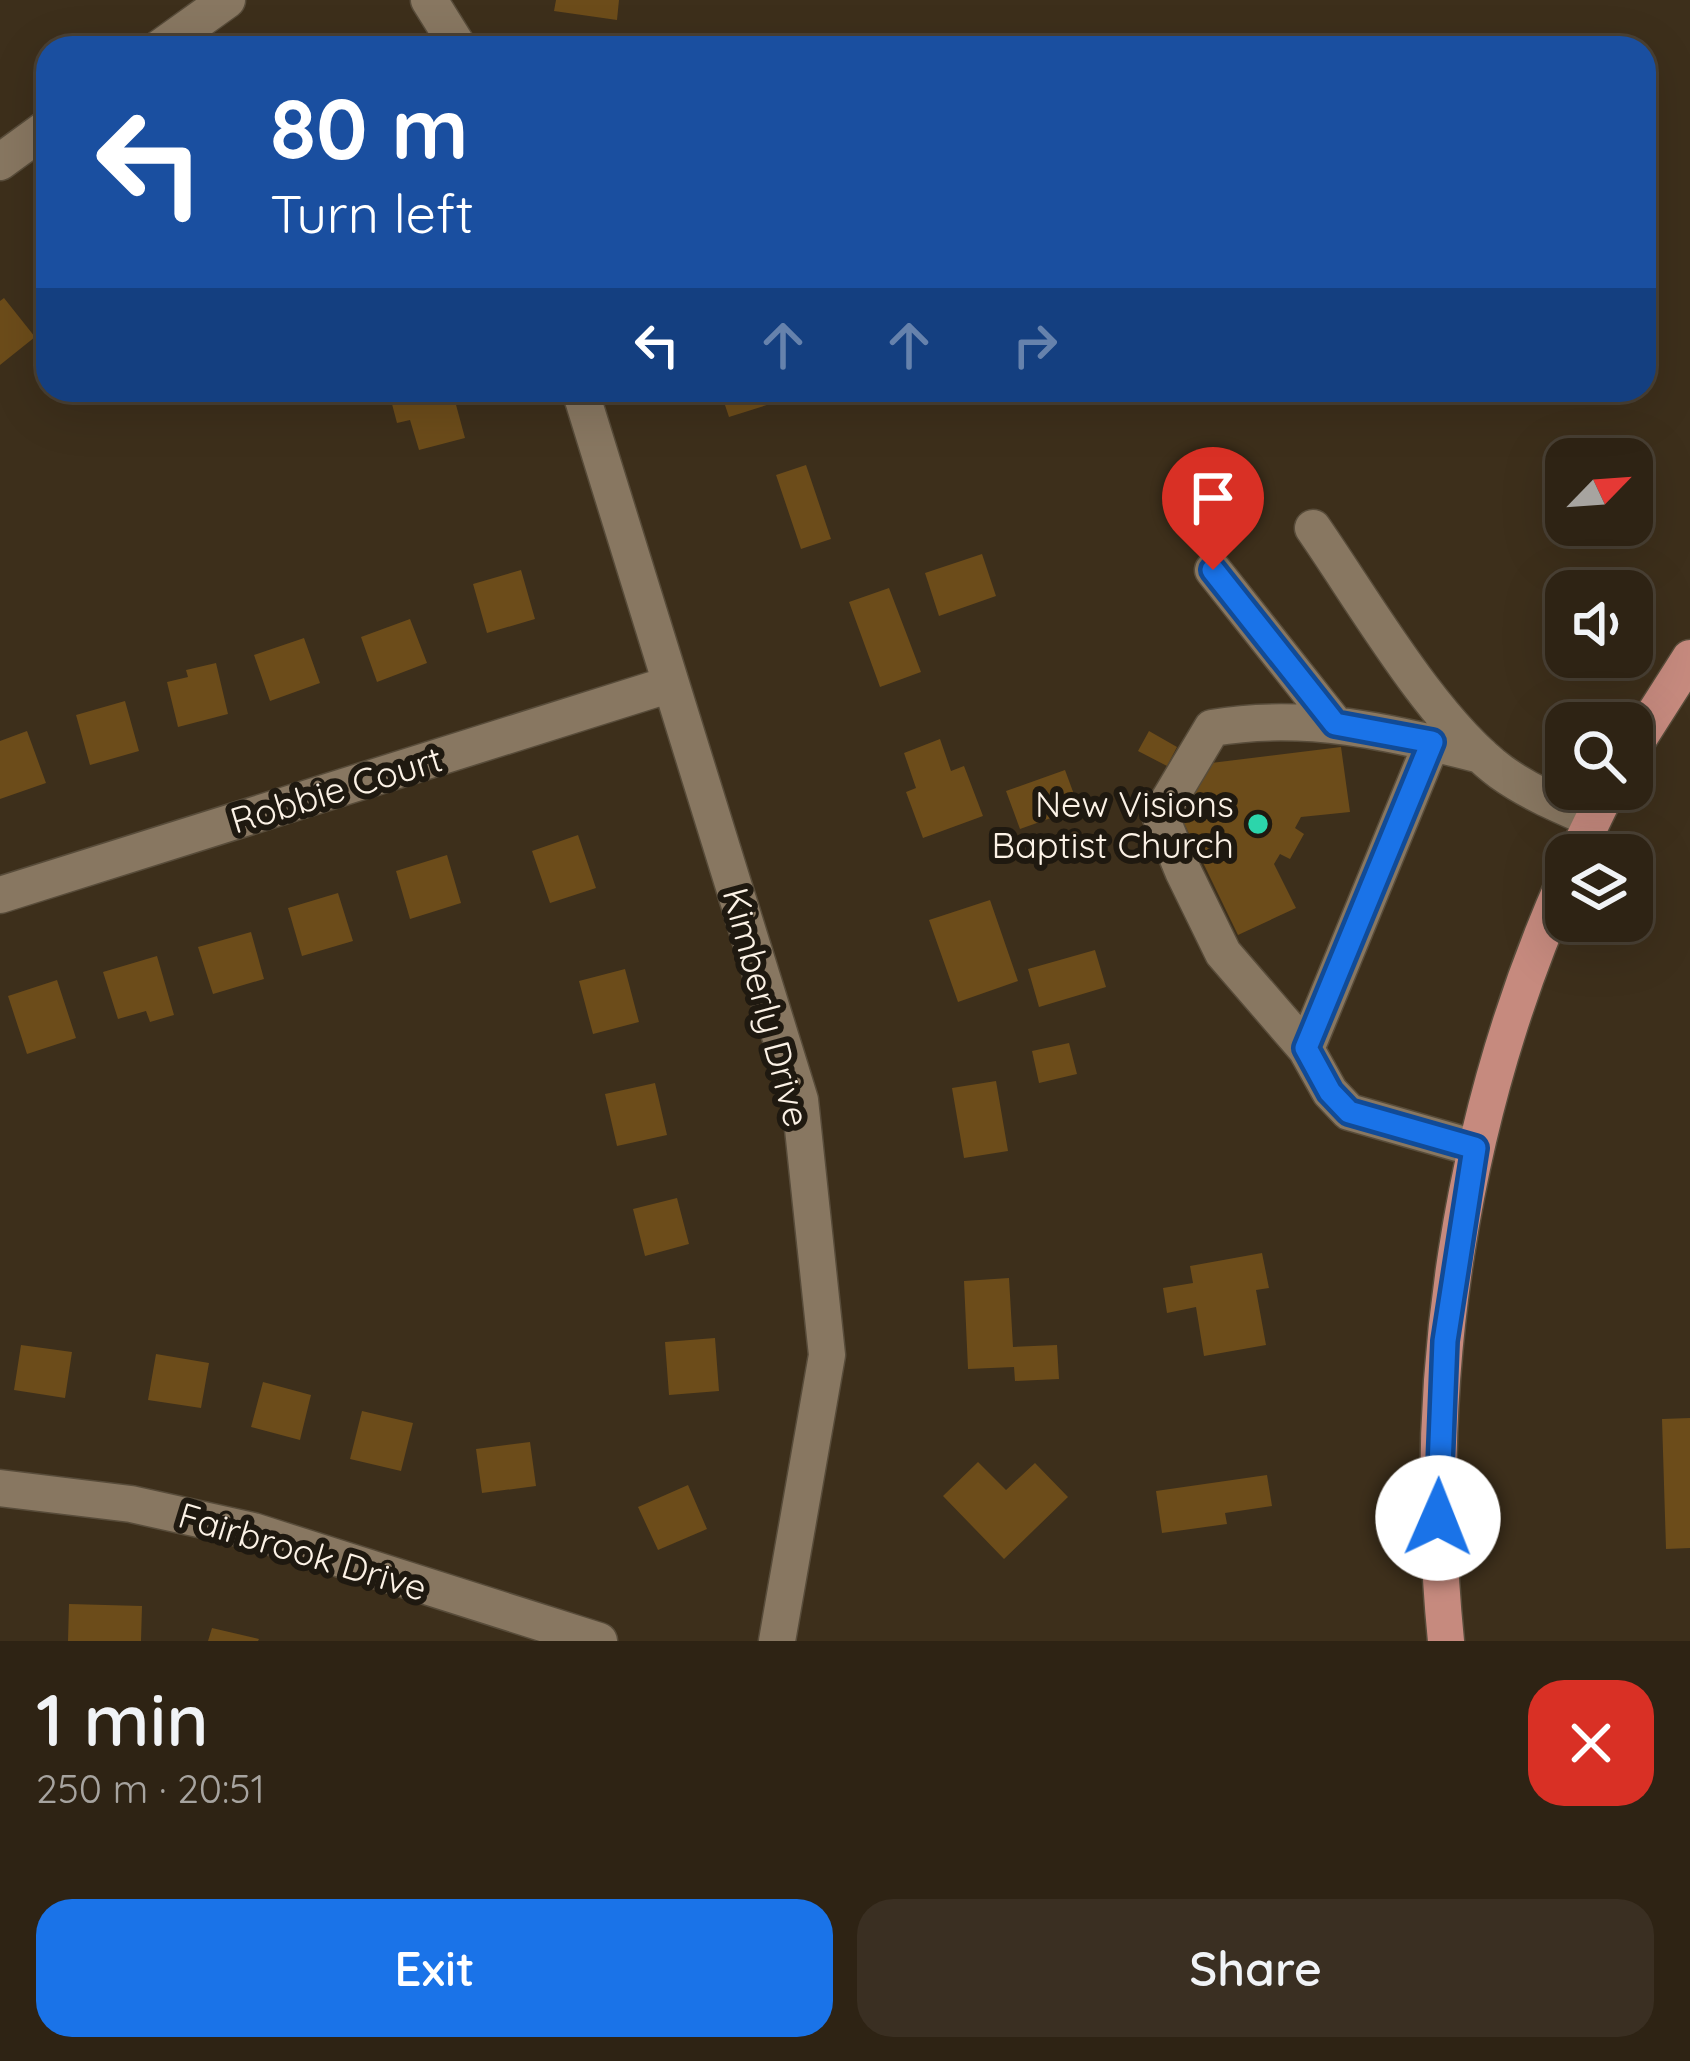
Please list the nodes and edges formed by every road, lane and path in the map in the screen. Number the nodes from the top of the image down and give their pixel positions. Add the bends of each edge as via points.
1 (227, 0) edge
2 (429, 0) edge
3 (177, 36) edge
4 (452, 36) edge
5 (36, 136) edge
6 (0, 162) edge
7 (584, 402) edge
8 (1312, 528) dead end
9 (1213, 570) dead end
10 (1690, 658) edge
11 (671, 684) junction
12 (1653, 716) edge
13 (1335, 724) junction
14 (1432, 742) junction
15 (1481, 755) junction
16 (1545, 790) edge
17 (0, 895) edge
18 (1545, 934) edge
19 (1306, 1048) junction
20 (1475, 1148) junction
21 (0, 1488) edge
22 (599, 1641) edge
23 (777, 1641) edge
24 (1444, 1641) edge

1 - 3 street
2 - 4 street
5 - 6 street
7 - 11 street, Kimberly Drive
8 - 15 street via 1432,700
9 - 13 street
10 - 12 main road
11 - 17 street, Robbie Court
11 - 23 street, Kimberly Drive via 800,1100 827,1355
13 - 14 street
13 - 19 street via 1212,728 1160,815 1223,952
14 - 15 street
14 - 19 street
15 - 16 street via 1520,784
18 - 20 main road
19 - 20 street via 1349,1112
20 - 24 main road via 1441,1407
21 - 22 street, Fairbrook Drive via 131,1504 253,1531

